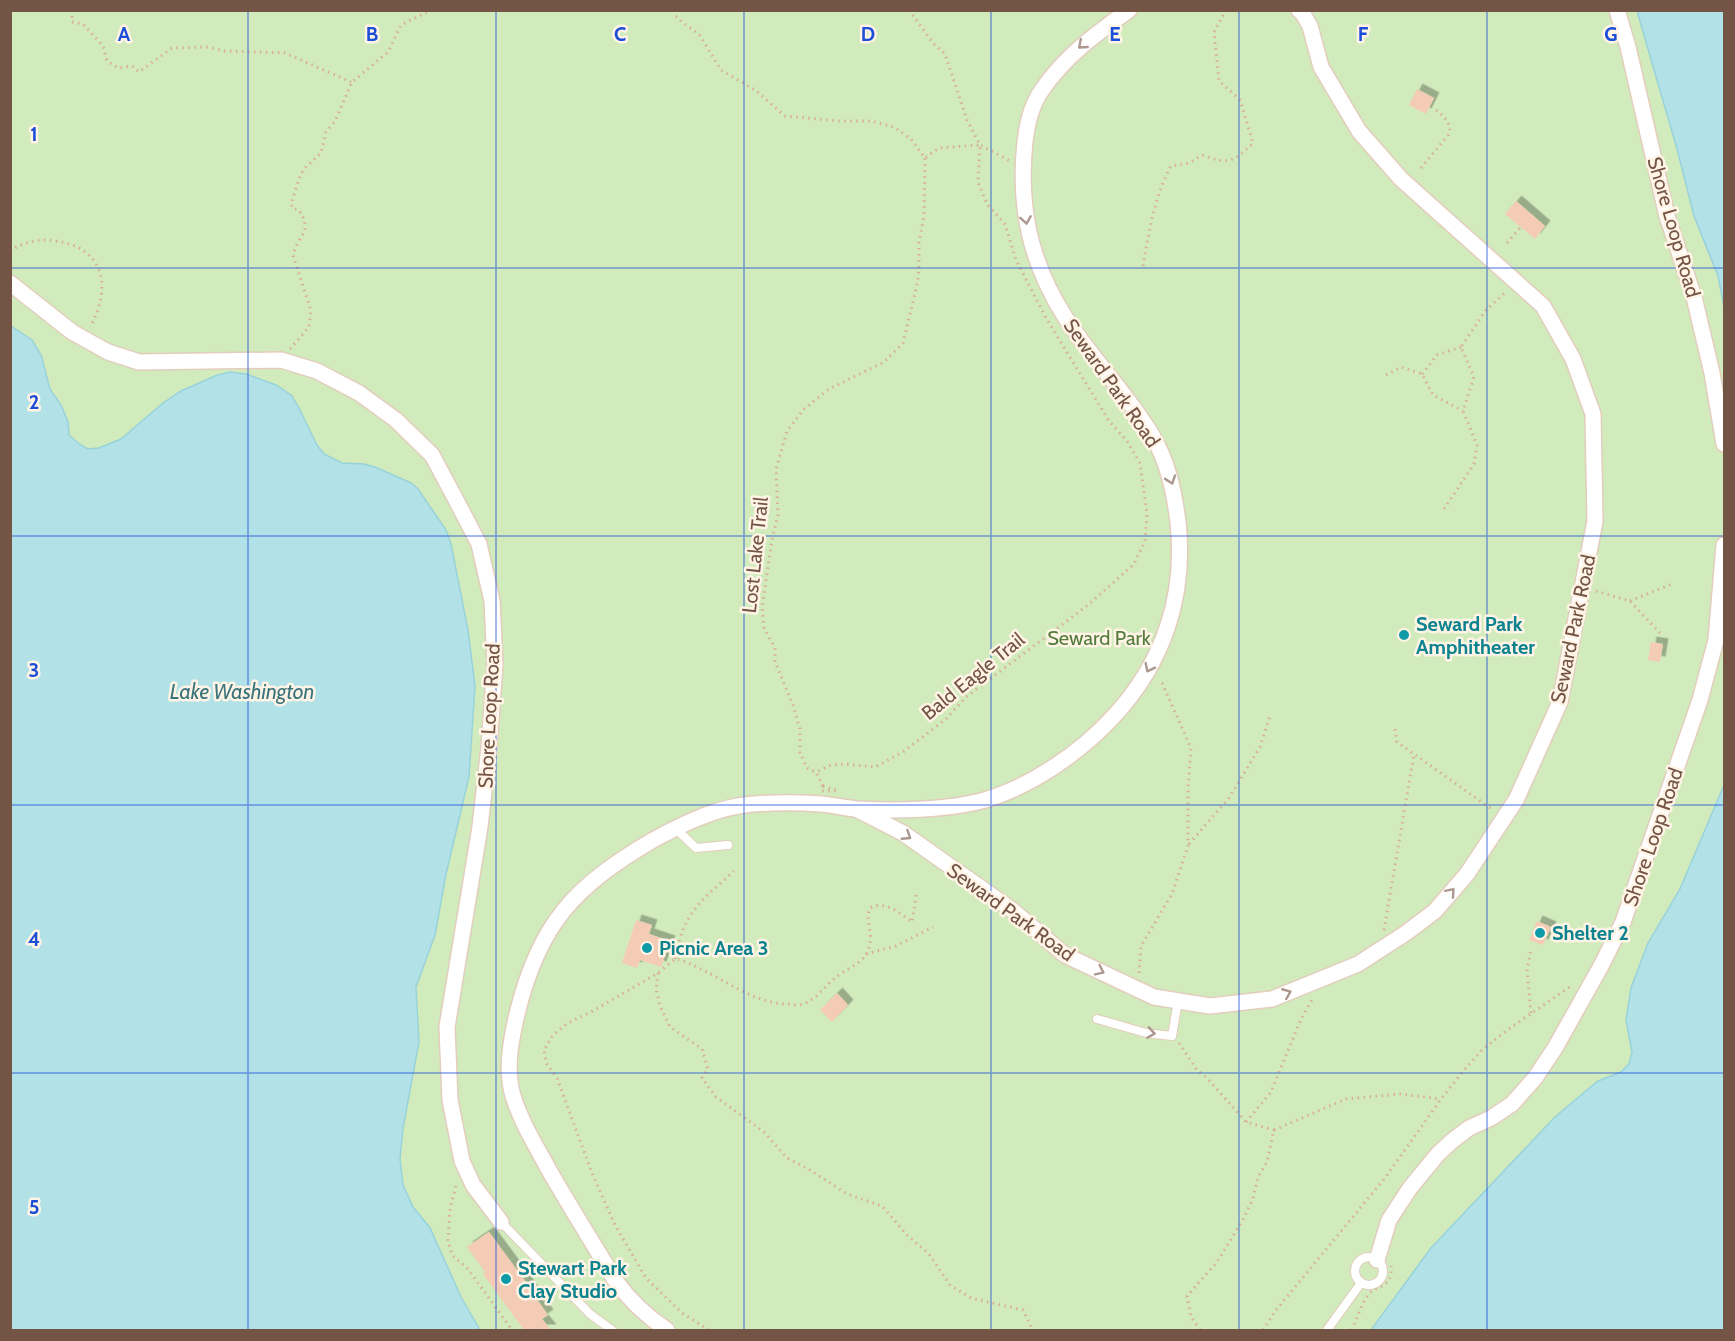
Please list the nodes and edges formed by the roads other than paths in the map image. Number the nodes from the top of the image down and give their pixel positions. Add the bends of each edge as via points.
1 (1129, 10) edge
2 (1299, 10) edge
3 (1617, 10) edge
4 (10, 283) edge
5 (1725, 444) edge
6 (1725, 545) edge
7 (855, 809) junction
8 (675, 828) junction
9 (728, 845) dead end
10 (1178, 1001) junction
11 (1097, 1019) dead end
12 (501, 1222) joint
13 (1379, 1254) junction
14 (1361, 1283) junction
15 (612, 1330) edge
16 (667, 1330) edge
17 (1327, 1330) edge

1 -> 7 street, Seward Park Road via 1064,60 1038,94 1027,123 1022,195 1029,238 1048,285 1066,317 1152,436 1174,489 1180,542 1175,603 1164,637 1134,693 1098,733 1045,774 986,800 940,809
10 -> 2 street, Seward Park Road via 1210,1006 1272,999 1358,964 1435,911 1467,874 1516,800 1560,702 1595,521 1593,414 1573,358 1543,306 1401,179 1359,131 1321,67 1310,26
3 - 5 street, Shore Loop Road via 1667,216 1694,297
4 - 12 street, Shore Loop Road via 72,332 108,352 140,362 281,360 317,371 359,393 396,420 432,455 479,544 492,601 495,664 480,826 447,1027 450,1100 462,1161 473,1185
6 - 13 street, Shore Loop Road via 1716,640 1700,700 1627,911 1606,957 1535,1078 1512,1104 1469,1128 1438,1154 1400,1201 1389,1220
7 - 8 street, Seward Park Road via 761,803 731,808
7 -> 10 street, Seward Park Road via 903,833 1012,910 1065,955 1154,997
8 - 9 lane via 696,848
8 - 16 street, Seward Park Road via 616,862 567,905 538,951 526,980 509,1058 512,1091 524,1125 554,1178 628,1299
11 -> 10 lane via 1172,1036
12 - 15 lane, Shore Loop Road via 590,1314
13 - 14 lane, Shore Loop Road via 1380,1279 1369,1285
13 - 14 lane via 1357,1263 1354,1271
14 - 17 lane, Shore Loop Road

